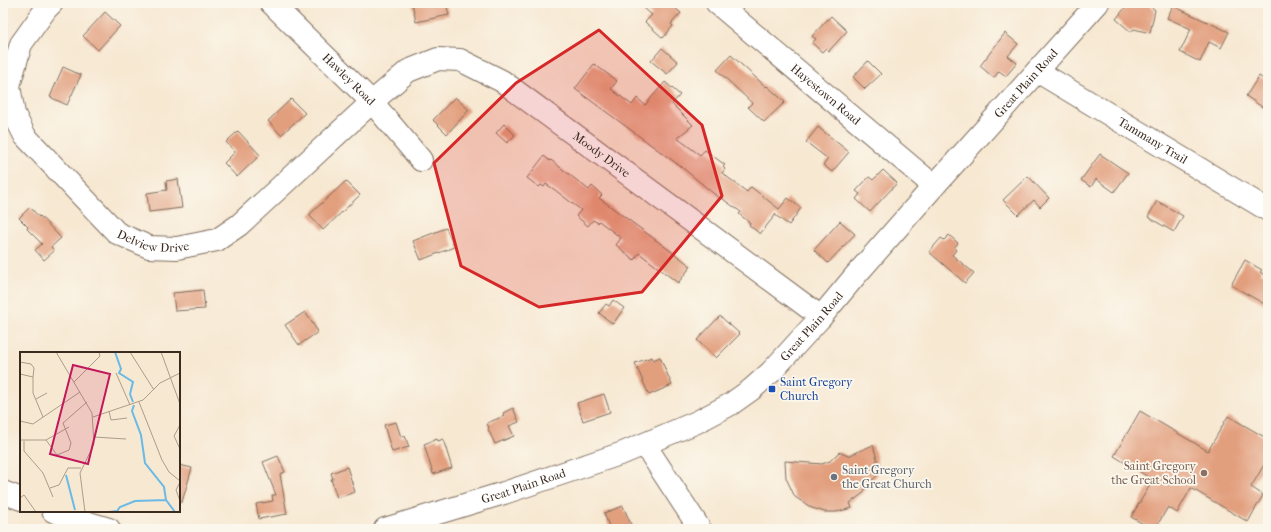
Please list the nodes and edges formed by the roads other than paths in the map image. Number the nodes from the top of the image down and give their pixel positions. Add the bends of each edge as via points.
1 (52, 3) edge
2 (271, 3) edge
3 (717, 3) edge
4 (1098, 3) edge
5 (1037, 72) junction
6 (372, 102) junction
7 (421, 160) dead end
8 (934, 186) junction
9 (1268, 210) edge
10 (821, 317) junction
11 (645, 445) junction
12 (3, 492) edge
13 (20, 499) edge
14 (57, 512) edge
15 (109, 529) edge
16 (385, 529) edge
17 (700, 529) edge

1 - 6 street, Delview Drive via 21,44 9,86 14,114 24,136 117,233 149,247 177,248 216,240 239,225
2 - 6 street, Hawley Road
3 - 8 street, Hayestown Road
4 - 5 street, Great Plain Road
5 - 8 street, Great Plain Road
5 - 9 street, Tammany Trail
6 - 7 street, Hawley Road
6 - 10 street, Moody Drive via 408,71 438,59 460,60 502,81
8 - 10 street, Great Plain Road
10 - 11 street, Great Plain Road via 752,389 731,404
11 - 16 street, Great Plain Road via 504,493
11 - 17 street
12 - 13 street
14 - 15 street

